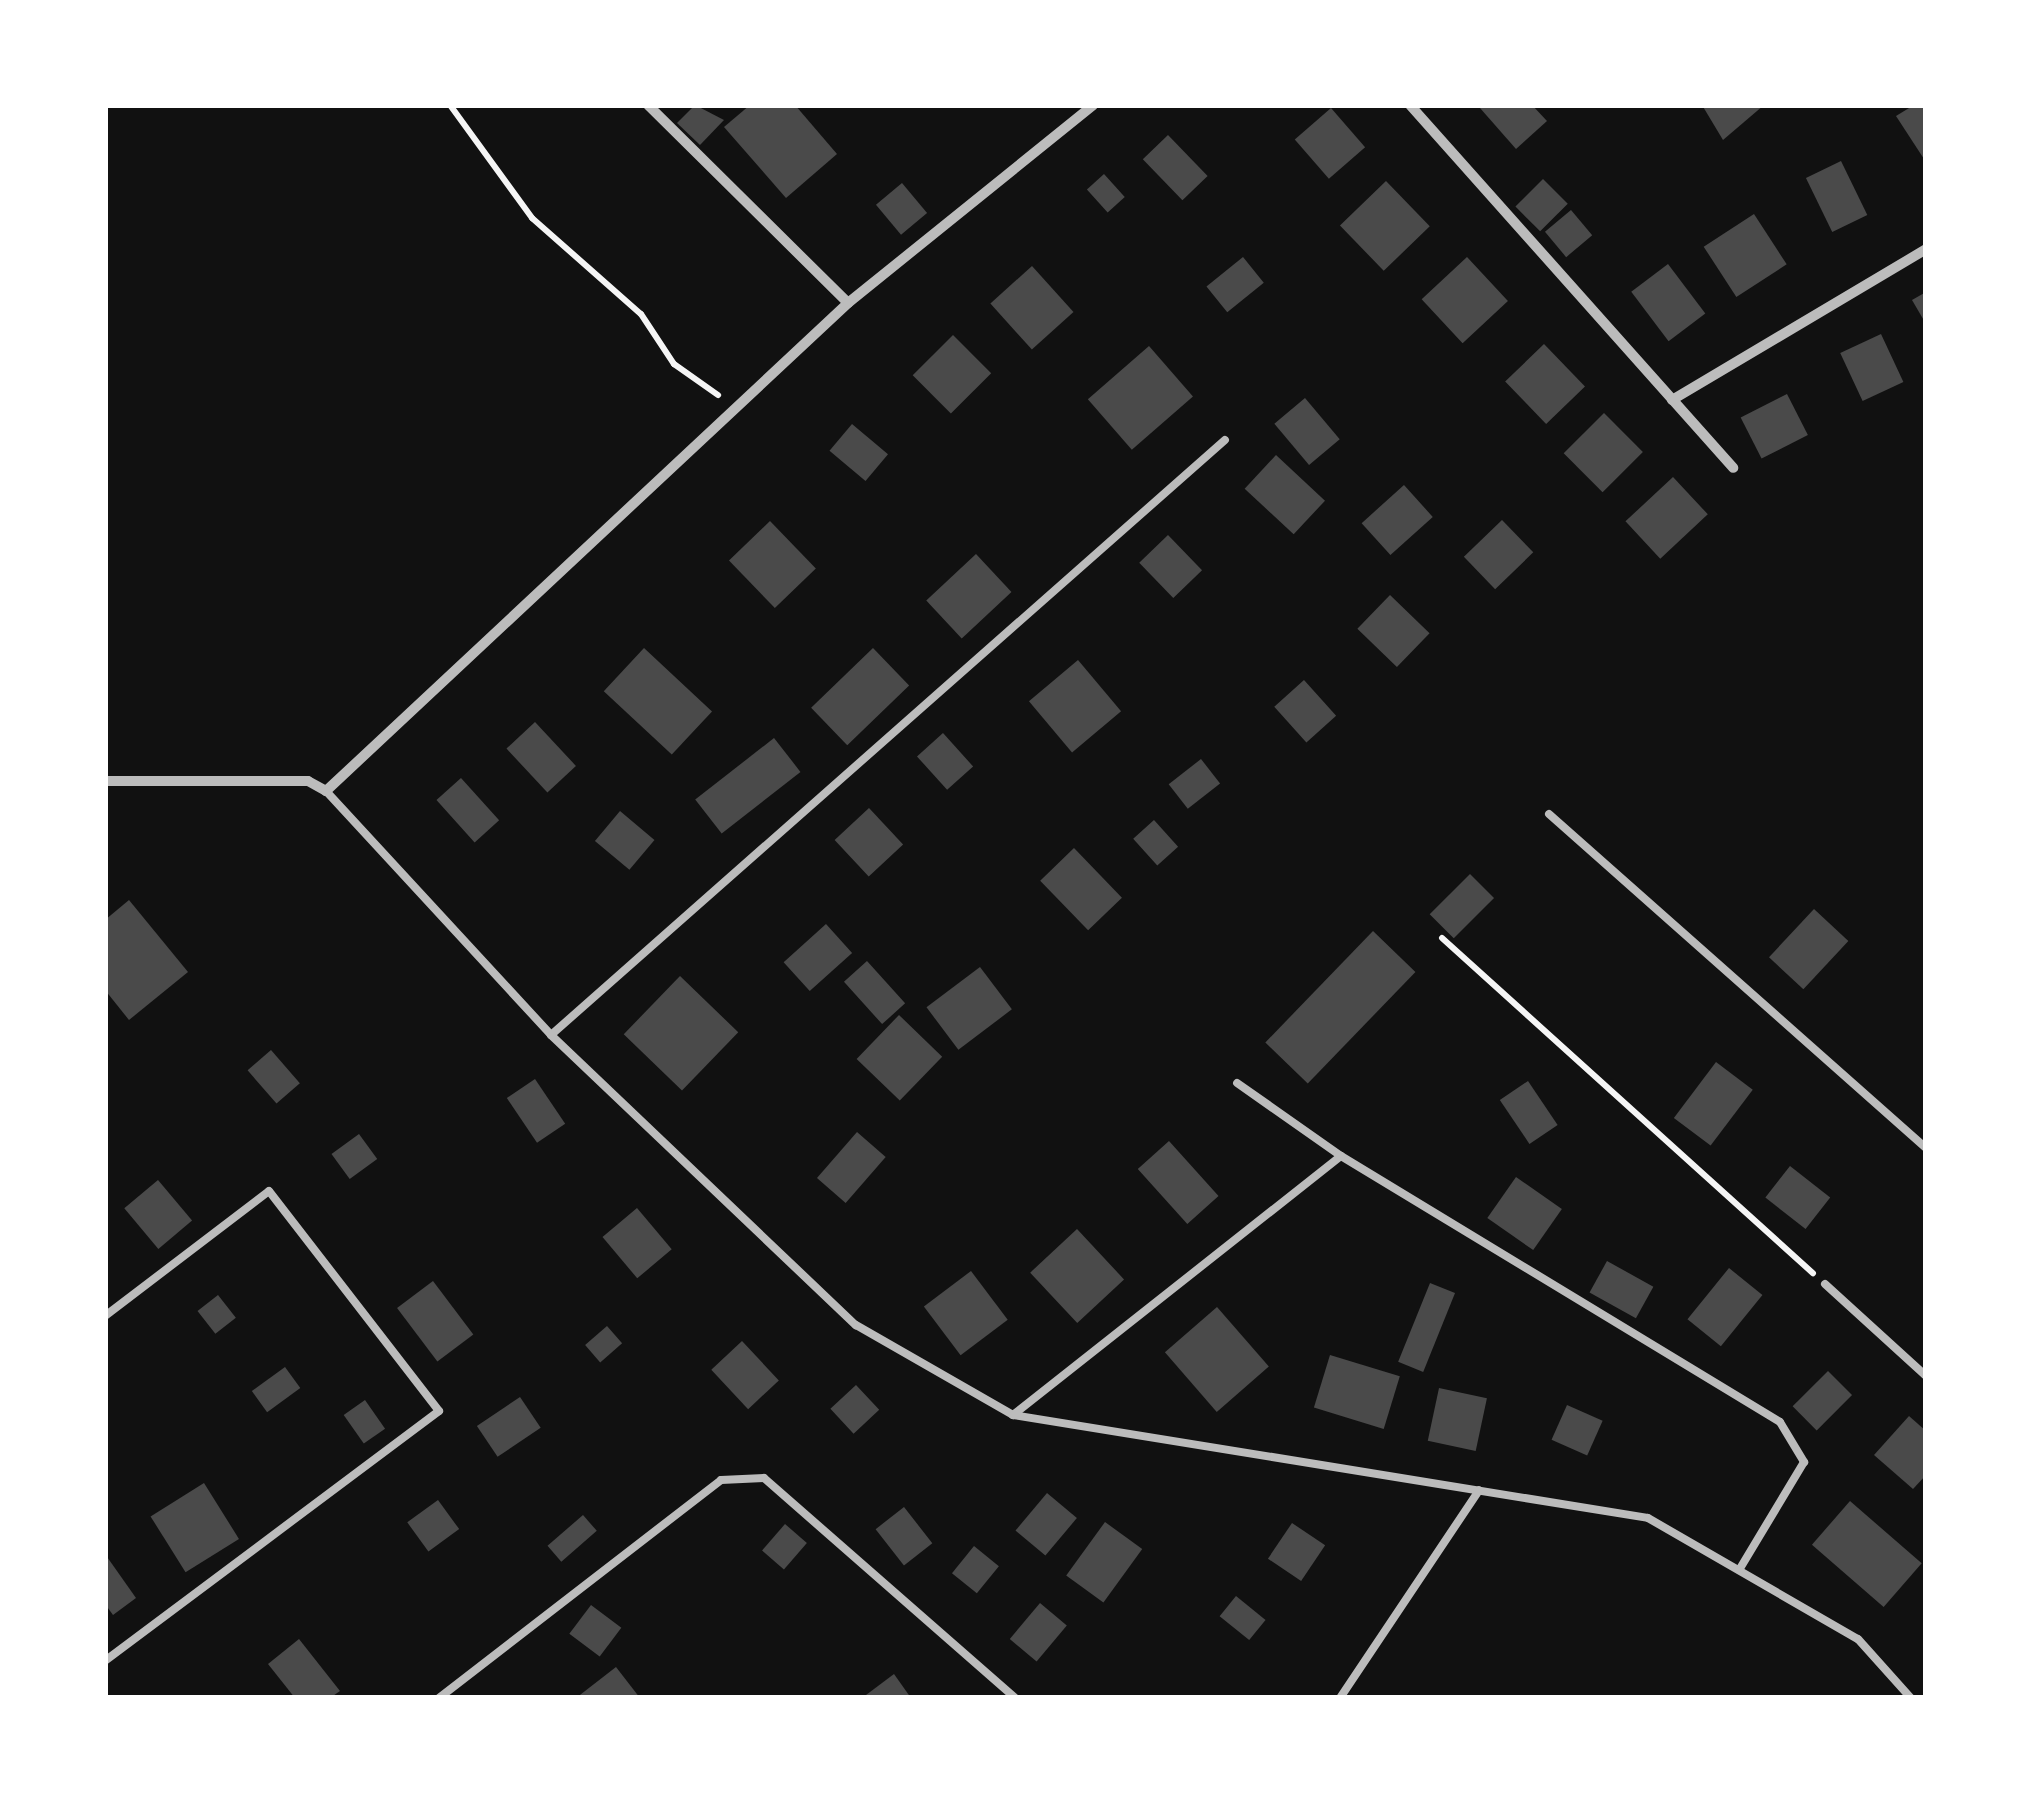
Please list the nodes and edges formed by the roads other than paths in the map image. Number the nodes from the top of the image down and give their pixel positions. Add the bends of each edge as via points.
1 (648, 105) edge
2 (1092, 105) edge
3 (1410, 105) edge
4 (1926, 249) edge
5 (848, 303) junction
6 (1672, 400) junction
7 (1225, 440) dead end
8 (1734, 468) dead end
9 (105, 782) edge
10 (326, 792) junction
11 (1549, 814) dead end
12 (550, 1035) junction
13 (1237, 1084) dead end
14 (1926, 1148) edge
15 (1341, 1156) junction
16 (1825, 1284) road end
17 (105, 1316) edge
18 (1926, 1376) edge
19 (1014, 1415) junction
20 (1478, 1490) junction
21 (1739, 1570) junction
22 (105, 1661) edge
23 (439, 1698) edge
24 (1014, 1698) edge
25 (1340, 1698) edge
26 (1911, 1698) edge

1 - 5 street
2 - 5 street
3 - 6 street
4 - 6 street
5 - 10 street
6 - 8 street
7 - 12 lane
9 - 10 street via 308,781
10 - 12 lane
11 - 14 lane
12 - 19 lane via 856,1326
13 - 15 lane
15 - 19 lane
15 - 21 lane via 1780,1422 1804,1462
16 - 18 lane
17 - 22 lane via 269,1191 440,1411
19 - 20 lane
20 - 21 lane via 1648,1518
20 - 25 lane
21 - 26 lane via 1858,1639
23 - 24 lane via 721,1480 764,1478

